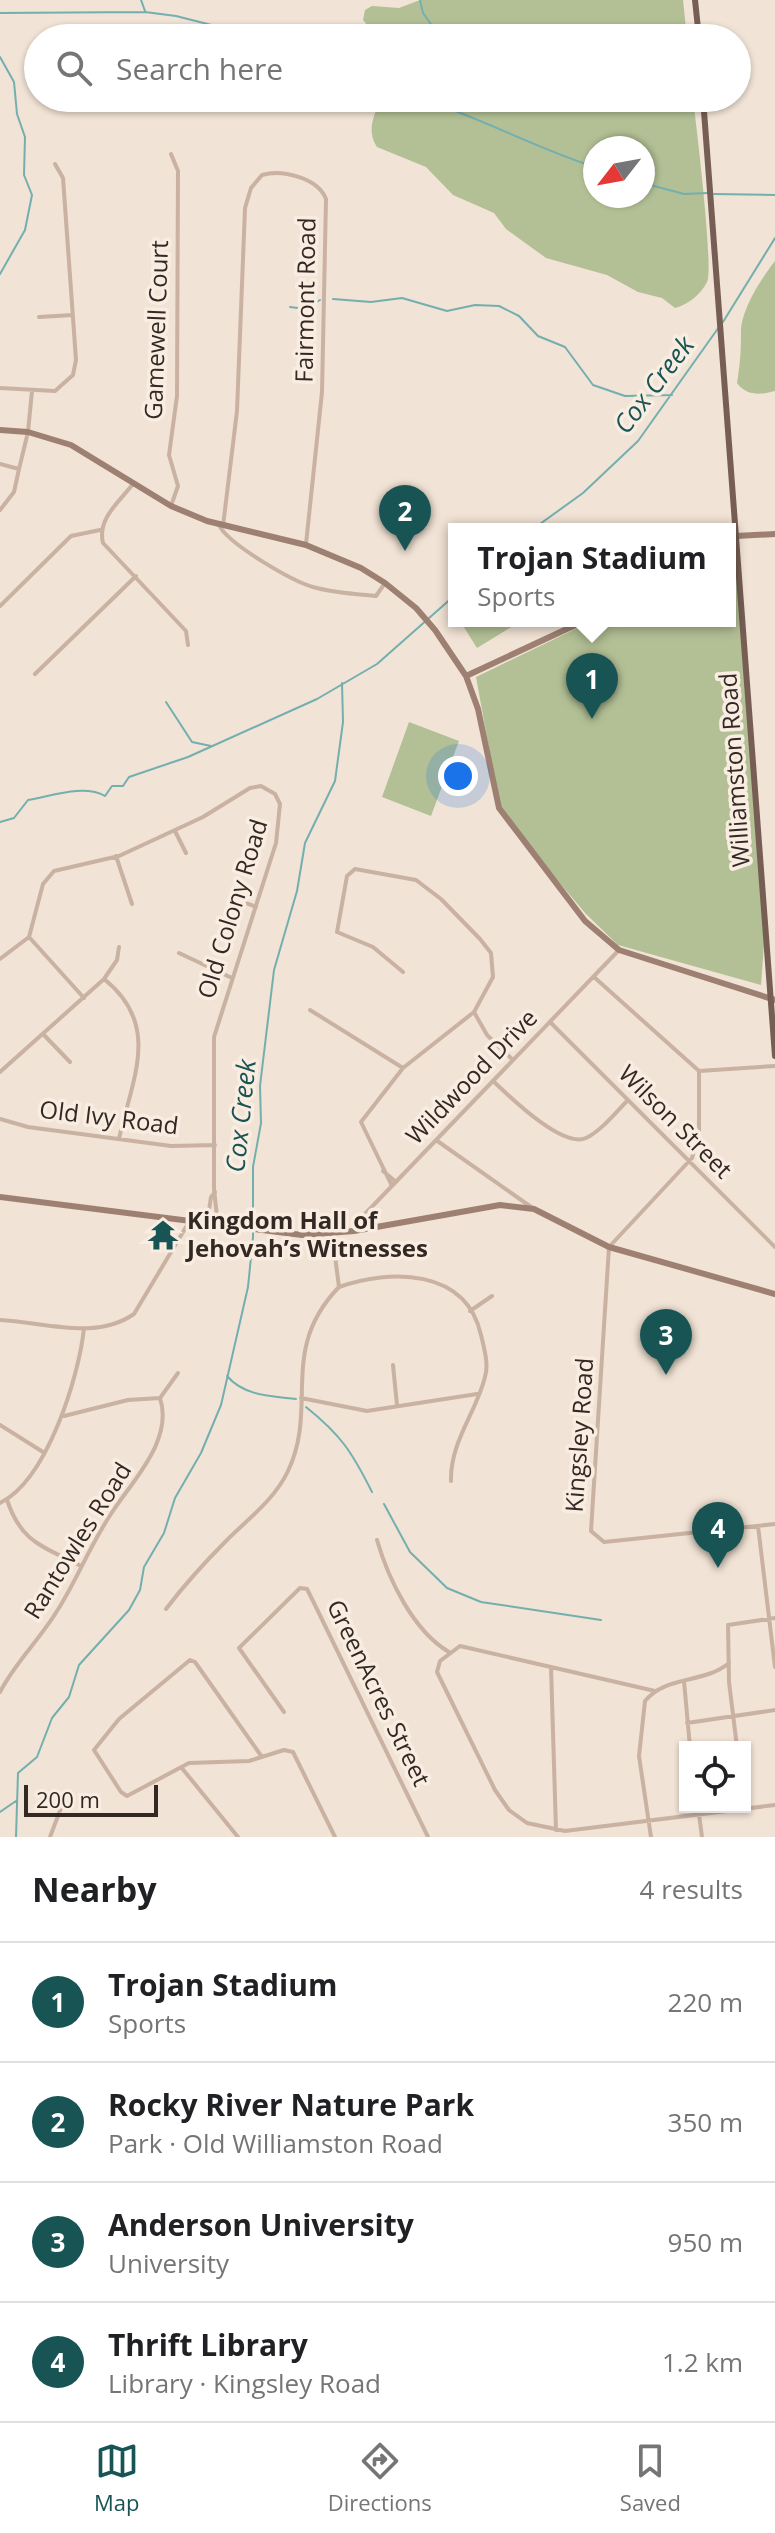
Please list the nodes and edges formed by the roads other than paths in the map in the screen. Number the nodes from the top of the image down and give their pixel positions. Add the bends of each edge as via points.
1 (695, 0) edge
2 (698, 24) edge
3 (704, 112) edge
4 (171, 154) dead end
5 (55, 164) dead end
6 (73, 315) junction
7 (39, 317) dead end
8 (0, 388) edge
9 (32, 391) junction
10 (0, 430) edge
11 (28, 432) junction
12 (0, 464) edge
13 (19, 469) junction
14 (133, 484) junction
15 (171, 506) junction
16 (0, 510) edge
17 (732, 523) edge
18 (221, 525) junction
19 (100, 530) junction
20 (775, 534) edge
21 (736, 538) edge
22 (306, 545) junction
23 (736, 573) edge
24 (136, 576) junction
25 (385, 583) junction
26 (0, 606) edge
27 (571, 627) edge
28 (188, 645) dead end
29 (35, 674) dead end
30 (466, 676) junction
31 (175, 831) junction
32 (186, 853) dead end
33 (116, 856) junction
34 (233, 898) dead end
35 (132, 904) dead end
36 (256, 907) junction
37 (29, 937) junction
38 (119, 947) dead end
39 (619, 950) junction
40 (179, 953) dead end
41 (0, 959) edge
42 (403, 972) dead end
43 (594, 977) junction
44 (232, 978) junction
45 (104, 979) junction
46 (84, 998) junction
47 (773, 999) edge
48 (310, 1010) dead end
49 (474, 1012) junction
50 (550, 1022) junction
51 (43, 1034) junction
52 (775, 1056) edge
53 (513, 1060) junction
54 (70, 1062) dead end
55 (775, 1066) edge
56 (403, 1068) junction
57 (699, 1071) junction
58 (0, 1072) edge
59 (493, 1081) junction
60 (628, 1100) junction
61 (0, 1119) edge
62 (119, 1139) junction
63 (436, 1140) junction
64 (215, 1145) junction
65 (689, 1161) junction
66 (394, 1184) junction
67 (215, 1192) junction
68 (0, 1197) edge
69 (534, 1209) junction
70 (189, 1222) junction
71 (207, 1225) junction
72 (218, 1226) junction
73 (354, 1231) junction
74 (332, 1233) junction
75 (609, 1247) junction
76 (775, 1247) edge
77 (339, 1287) junction
78 (775, 1294) edge
79 (492, 1296) dead end
80 (470, 1311) junction
81 (0, 1320) edge
82 (84, 1328) junction
83 (393, 1365) dead end
84 (178, 1373) dead end
85 (477, 1394) junction
86 (160, 1398) junction
87 (301, 1398) junction
88 (397, 1405) junction
89 (63, 1416) junction
90 (0, 1425) edge
91 (43, 1452) junction
92 (451, 1481) dead end
93 (7, 1500) junction
94 (0, 1503) edge
95 (775, 1524) edge
96 (758, 1526) junction
97 (377, 1540) dead end
98 (81, 1566) junction
99 (166, 1609) dead end
100 (772, 1618) edge
101 (449, 1652) junction
102 (729, 1663) junction
103 (551, 1667) junction
104 (775, 1667) edge
105 (684, 1681) junction
106 (655, 1691) junction
107 (0, 1692) edge
108 (775, 1710) edge
109 (284, 1712) dead end
110 (732, 1717) junction
111 (687, 1723) junction
112 (689, 1741) edge
113 (736, 1741) edge
114 (262, 1757) junction
115 (181, 1767) junction
116 (64, 1800) dead end
117 (775, 1805) edge
118 (751, 1807) edge
119 (707, 1813) edge
120 (699, 1814) junction
121 (648, 1820) junction
122 (556, 1830) junction
123 (50, 1837) edge
124 (238, 1837) edge
125 (335, 1837) edge
126 (428, 1837) edge
127 (651, 1837) edge
128 (702, 1837) edge

1 - 2 main road
3 - 17 main road, Williamston Road
4 - 15 street, Gamewell Court via 178,171 177,396 169,455 178,486
5 - 6 street via 63,178
6 - 7 street
6 - 9 street via 73,375 55,391
8 - 9 street
9 - 11 street
10 - 11 street
11 - 13 street
11 - 14 street via 71,445
12 - 13 street
13 - 16 street via 14,492
14 - 15 street
14 - 19 street
15 - 18 street
18 - 22 street
18 - 22 street, Fairmont Road via 237,411 245,208 262,175 287,174 317,185 326,199 322,392
18 - 25 street via 229,538 314,587 376,596
19 - 24 street via 103,543
19 - 26 street via 71,536
20 - 21 street
22 - 25 street
23 - 47 main road, Williamston Road
24 - 28 street via 186,631
24 - 29 street
25 - 30 street via 416,608
27 - 30 street
30 - 39 street via 499,808 585,921
31 - 32 street
31 - 33 street, Old Colony Road
31 - 36 street, Old Colony Road via 250,788 261,786 275,794 280,804 278,829
33 - 35 street
33 - 37 street, Old Colony Road via 50,874
34 - 36 street
36 - 44 street, Old Colony Road
37 - 41 street
37 - 46 street
38 - 45 street
39 - 43 street, Wildwood Drive
39 - 47 street
40 - 44 street
42 - 49 street via 373,947 337,932 347,876 355,869 416,880 491,953 493,977
43 - 50 street, Wildwood Drive
43 - 57 street
44 - 64 street, Old Colony Road via 214,1037
45 - 46 street
45 - 62 street via 126,1000 141,1037
46 - 51 street
47 - 52 main road, Williamston Road
48 - 56 street
49 - 53 street via 487,1035
49 - 56 street
50 - 53 street, Wildwood Drive
50 - 60 street, Wilson Street
51 - 54 street
51 - 58 street
53 - 59 street, Wildwood Drive
55 - 57 street
56 - 66 street via 361,1122
57 - 65 street via 699,1132
59 - 60 street via 569,1139 588,1137
59 - 63 street, Wildwood Drive
60 - 65 street, Wilson Street
61 - 62 street, Old Ivy Road
62 - 64 street, Old Ivy Road
63 - 66 street, Wildwood Drive
63 - 69 street
64 - 67 street, Old Colony Road
65 - 75 street
65 - 76 street, Wilson Street
66 - 73 street, Wildwood Drive
67 - 71 street, Old Colony Road
67 - 72 street, Old Colony Road
68 - 70 street
69 - 73 street via 500,1205
69 - 75 street
70 - 71 street
70 - 82 street via 134,1314 105,1327
71 - 72 street
72 - 74 street
73 - 74 street
74 - 77 street
75 - 78 street
75 - 96 street, Kingsley Road via 594,1537 604,1542
77 - 80 street via 408,1274 442,1285
77 - 87 street via 306,1336
79 - 80 street
80 - 85 street via 485,1355 485,1377
81 - 82 street
82 - 89 street
83 - 88 street
84 - 86 street
85 - 88 street
85 - 92 street via 452,1455
86 - 89 street
86 - 98 street, Rantowles Road via 157,1438 145,1469 111,1513
87 - 88 street via 356,1411
87 - 99 street via 295,1456 276,1491
89 - 91 street
90 - 91 street
91 - 93 street
93 - 94 street
93 - 98 street via 24,1535
95 - 96 street, Kingsley Road
96 - 100 street
97 - 101 street via 411,1612
98 - 107 street, Rantowles Road via 56,1613
100 - 102 street via 728,1625
100 - 104 street
101 - 103 street via 460,1646
101 - 122 street via 440,1661 439,1680 495,1790 527,1823
102 - 105 street via 703,1679
102 - 110 street
103 - 106 street
103 - 122 street
105 - 106 street
105 - 111 street
106 - 121 street via 645,1701 639,1740
108 - 110 street
109 - 126 street, GreenAcres Street via 239,1648 300,1588 307,1589
110 - 111 street
110 - 113 street
111 - 112 street
114 - 115 street
114 - 115 street via 190,1660 119,1719 94,1750 127,1796
114 - 125 street via 293,1752
115 - 124 street
116 - 123 street
117 - 118 street
119 - 120 street
120 - 121 street
120 - 128 street
121 - 122 street
121 - 127 street

